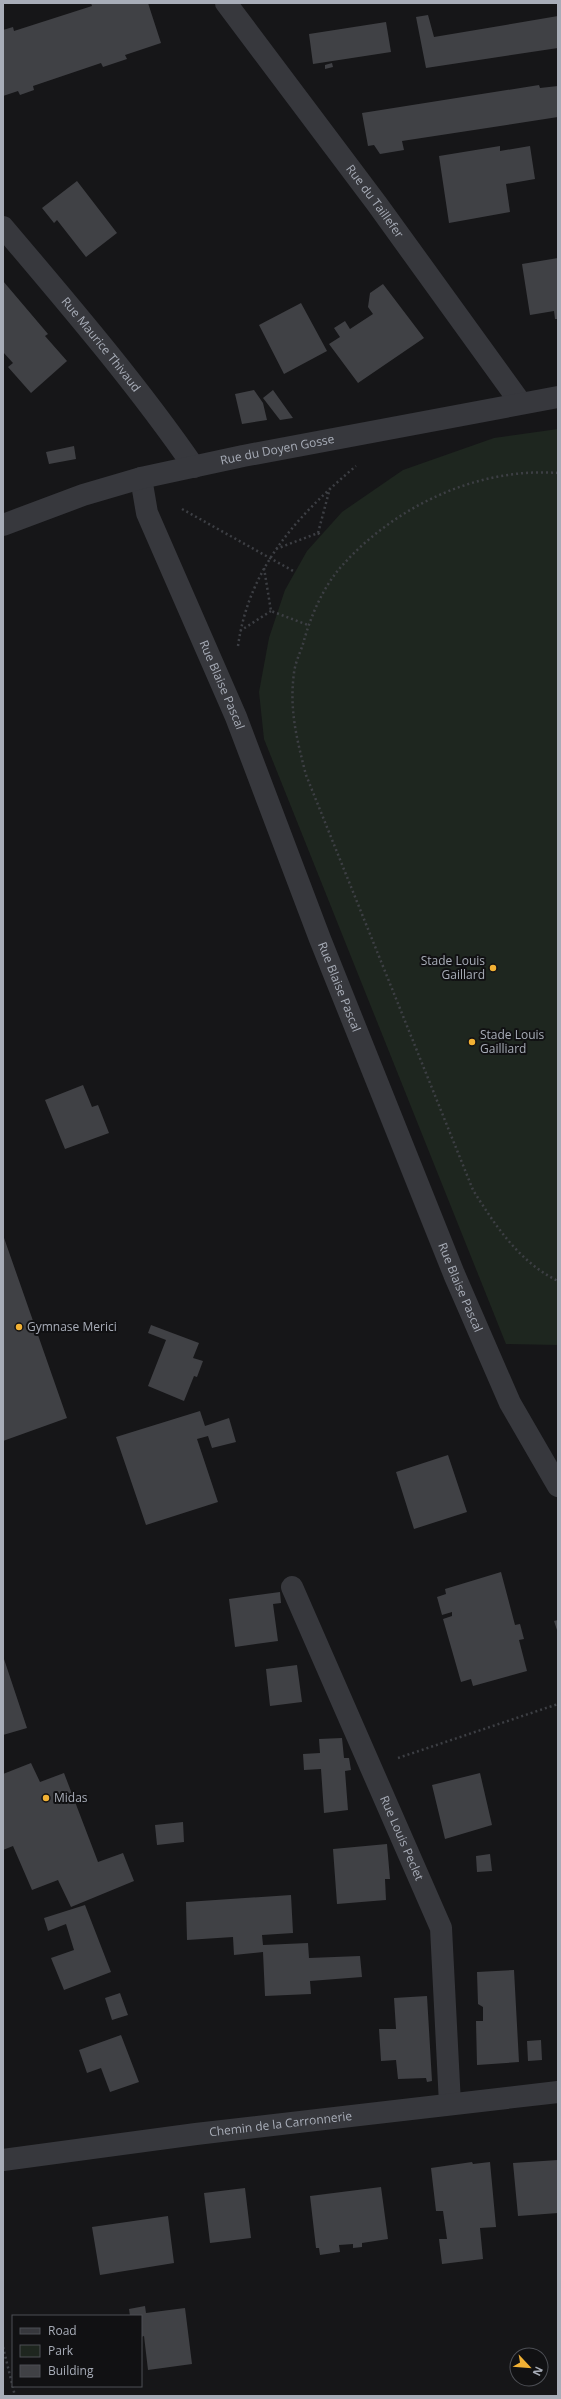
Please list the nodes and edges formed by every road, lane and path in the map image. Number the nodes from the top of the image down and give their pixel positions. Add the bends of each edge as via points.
1 (226, 3) edge
2 (3, 227) edge
3 (558, 397) edge
4 (520, 402) junction
5 (357, 465) dead end
6 (194, 467) junction
7 (558, 473) edge
8 (141, 478) junction
9 (330, 488) junction
10 (182, 509) dead end
11 (3, 525) edge
12 (318, 533) junction
13 (321, 536) dead end
14 (275, 549) junction
15 (269, 558) junction
16 (264, 567) junction
17 (295, 572) dead end
18 (271, 611) junction
19 (308, 625) junction
20 (240, 631) junction
21 (237, 654) dead end
22 (558, 1281) edge
23 (558, 1486) edge
24 (292, 1587) dead end
25 (558, 1704) edge
26 (371, 1767) junction
27 (558, 2092) edge
28 (450, 2104) junction
29 (3, 2160) edge
30 (3, 2347) edge
31 (12, 2384) edge

1 - 4 street, Rue du Taillefer
2 - 6 street, Rue Maurice Thivaud via 112,358
3 - 4 street, Rue du Doyen Gosse
4 - 6 street, Rue du Doyen Gosse
5 - 9 path
6 - 8 street, Rue du Doyen Gosse
7 - 19 path via 532,471 487,478 444,493 406,512 372,537 340,568
8 - 11 street, Rue du Doyen Gosse via 83,495
8 - 23 street, Rue Blaise Pascal via 147,513 236,717 320,939 454,1274 510,1404
9 - 12 path
9 - 14 path via 313,503
10 - 15 path
12 - 13 path
12 - 14 path
14 - 15 path
15 - 16 path
15 - 17 path
16 - 18 path
16 - 20 path
18 - 19 path
18 - 20 path
19 - 22 path via 294,672 293,726 306,774 473,1190 494,1224 518,1252
20 - 21 path
24 - 26 street, Rue Louis Peclet
25 - 26 path
26 - 28 street, Rue Louis Peclet via 440,1928
27 - 28 street, Chemin de la Carronnerie
28 - 29 street, Chemin de la Carronnerie
30 - 31 path

